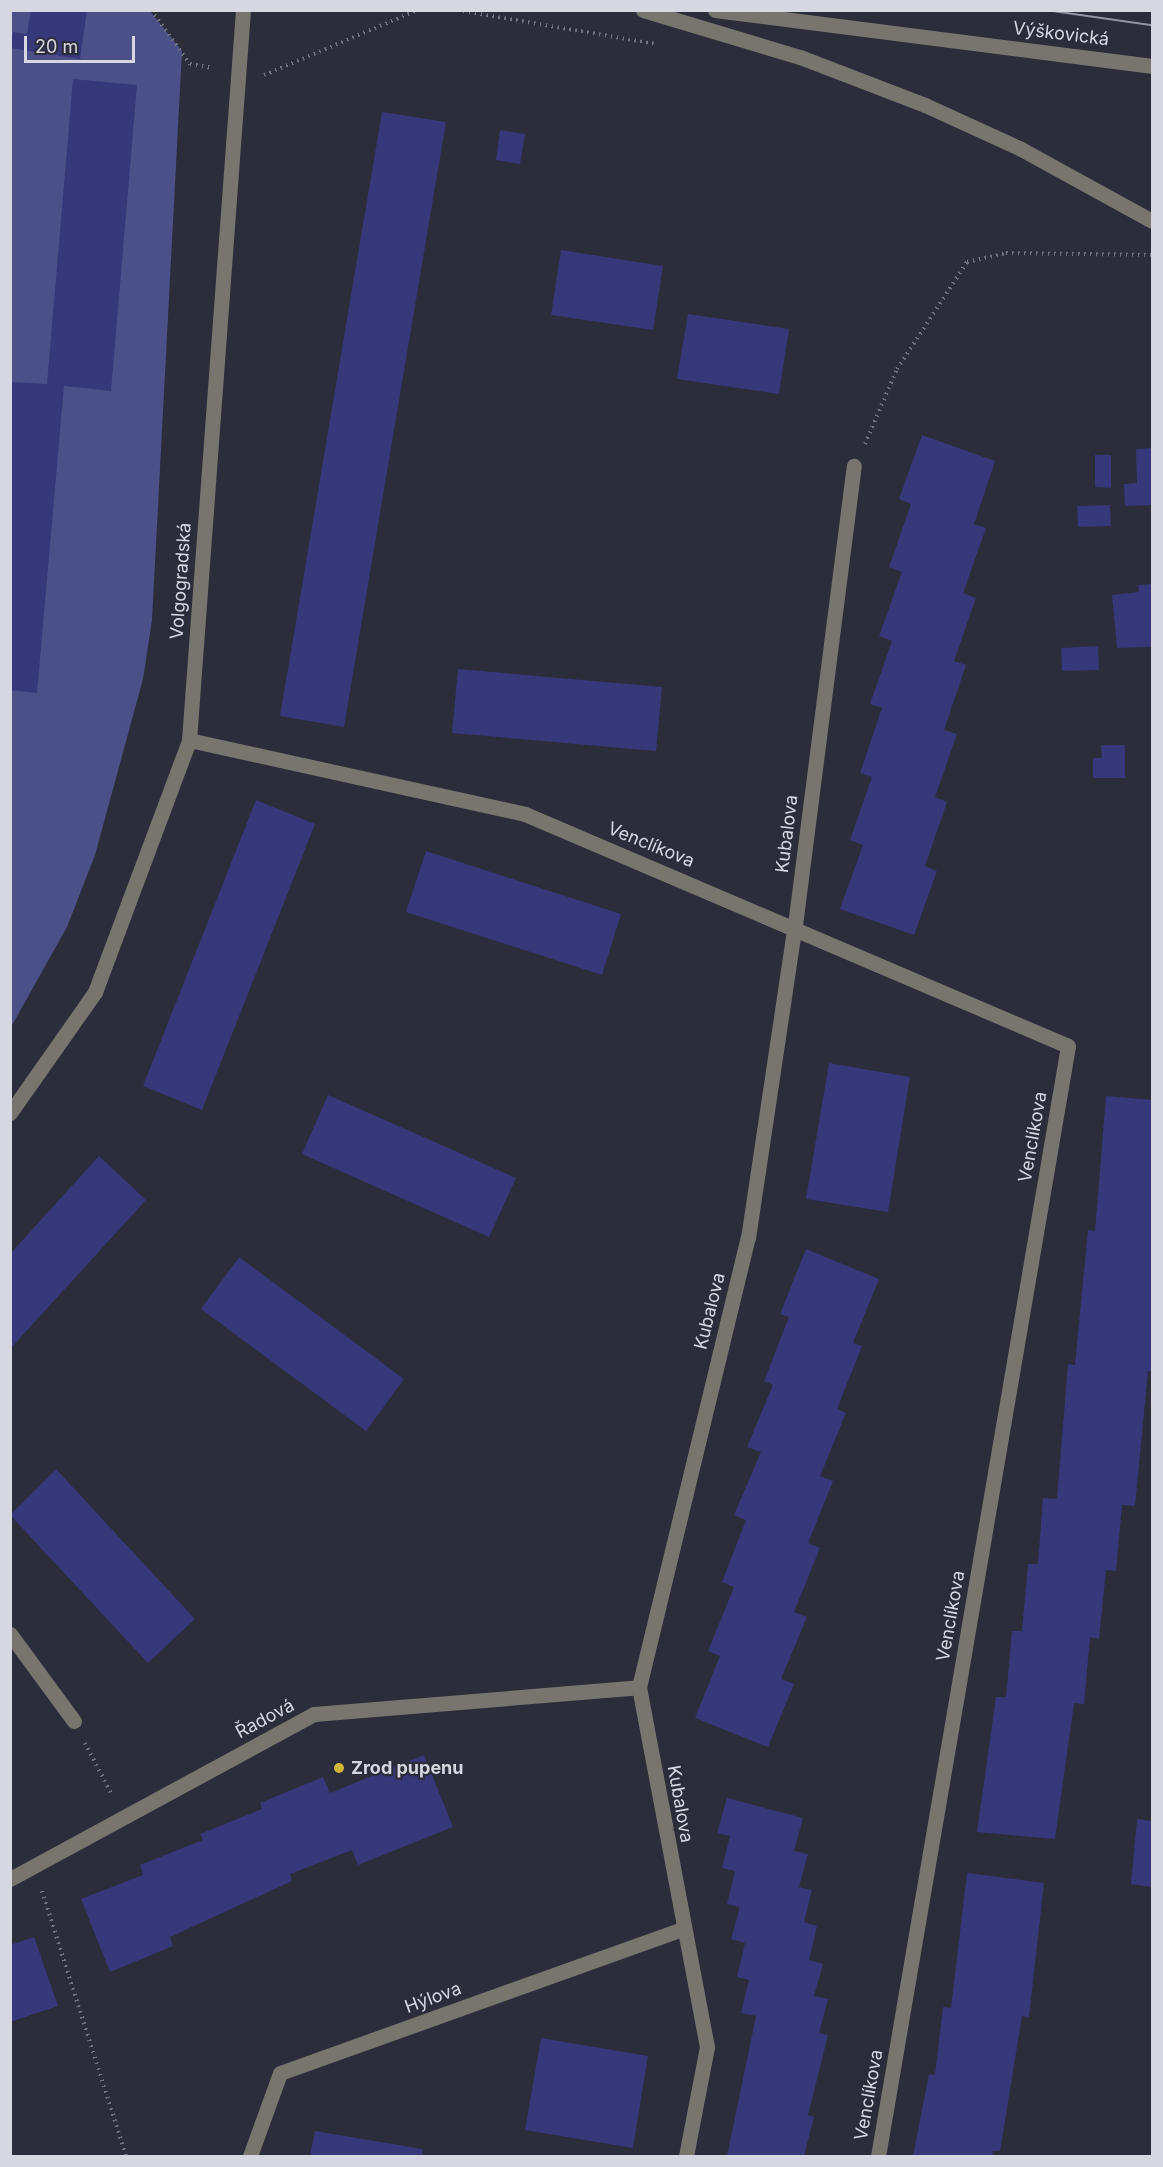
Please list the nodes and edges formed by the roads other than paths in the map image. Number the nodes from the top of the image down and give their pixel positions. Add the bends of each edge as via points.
1 (243, 10) edge
2 (643, 10) edge
3 (715, 10) edge
4 (1150, 65) edge
5 (1152, 221) edge
6 (854, 466) road end
7 (189, 740) junction
8 (795, 925) junction
9 (10, 1113) edge
10 (10, 1634) edge
11 (639, 1688) junction
12 (74, 1721) road end
13 (10, 1879) edge
14 (683, 1929) junction
15 (250, 2157) edge
16 (686, 2157) edge
17 (878, 2157) edge

1 - 7 street, Volgogradská
2 - 5 street via 800,57 925,105 1022,149
3 - 4 street, Výškovická
6 - 8 street, Kubalova
7 - 8 street, Venclíkova via 525,814
7 - 9 street, Volgogradská via 95,992
8 - 11 street, Kubalova via 748,1238
8 - 17 street, Venclíkova via 1068,1046
10 - 12 street
11 - 13 street, Řadová via 314,1714
11 - 14 street, Kubalova
14 - 15 street, Hýlova via 280,2073
14 - 16 street, Kubalova via 707,2047

